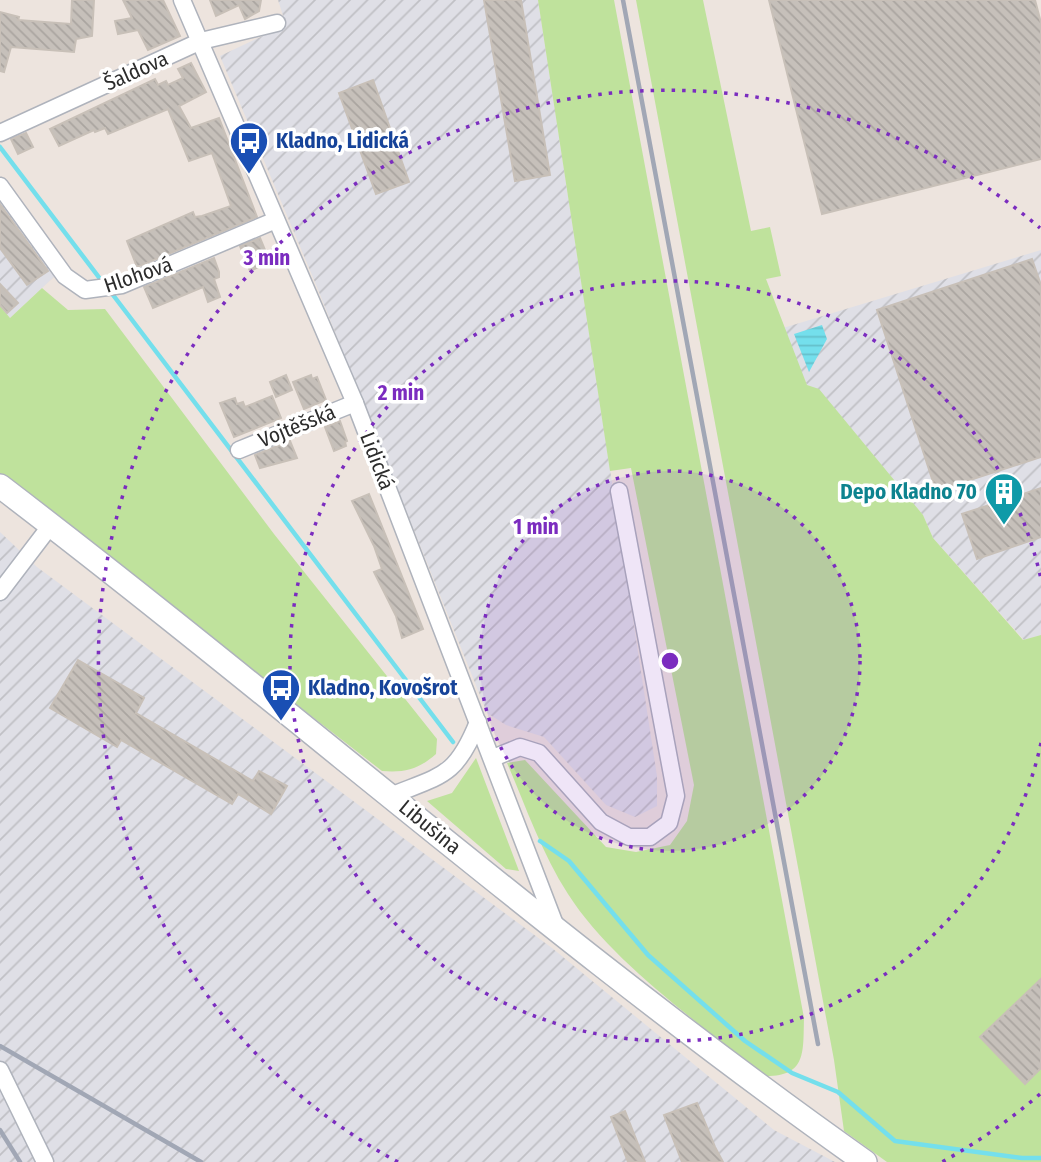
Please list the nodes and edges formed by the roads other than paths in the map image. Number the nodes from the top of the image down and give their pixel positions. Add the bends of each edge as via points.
1 (182, 0) edge
2 (277, 23) dead end
3 (201, 41) junction
4 (0, 133) edge
5 (0, 186) edge
6 (276, 220) junction
7 (355, 402) junction
8 (239, 450) dead end
9 (0, 486) edge
10 (619, 491) dead end
11 (51, 524) junction
12 (0, 592) edge
13 (478, 722) junction
14 (493, 758) junction
15 (390, 796) junction
16 (556, 929) junction
17 (0, 1070) edge
18 (45, 1162) edge
19 (865, 1162) edge

1 - 3 street, Lidická
2 - 3 street, Šaldova
3 - 4 street, Šaldova
3 - 6 street, Lidická
5 - 6 street, Hlohová via 65,276 76,286 97,290 114,288
6 - 7 street, Lidická
7 - 8 street, Vojtěšská
7 - 13 street, Lidická
9 - 11 main road, Libušina
10 - 14 street via 676,796 670,823 650,837 629,837 601,822 539,753 520,747
11 - 12 street
11 - 15 main road, Libušina
13 - 14 street, Lidická
13 - 15 street via 465,755 442,776
14 - 16 street, Lidická
15 - 16 main road, Libušina
16 - 19 main road, Libušina via 764,1091
17 - 18 street

